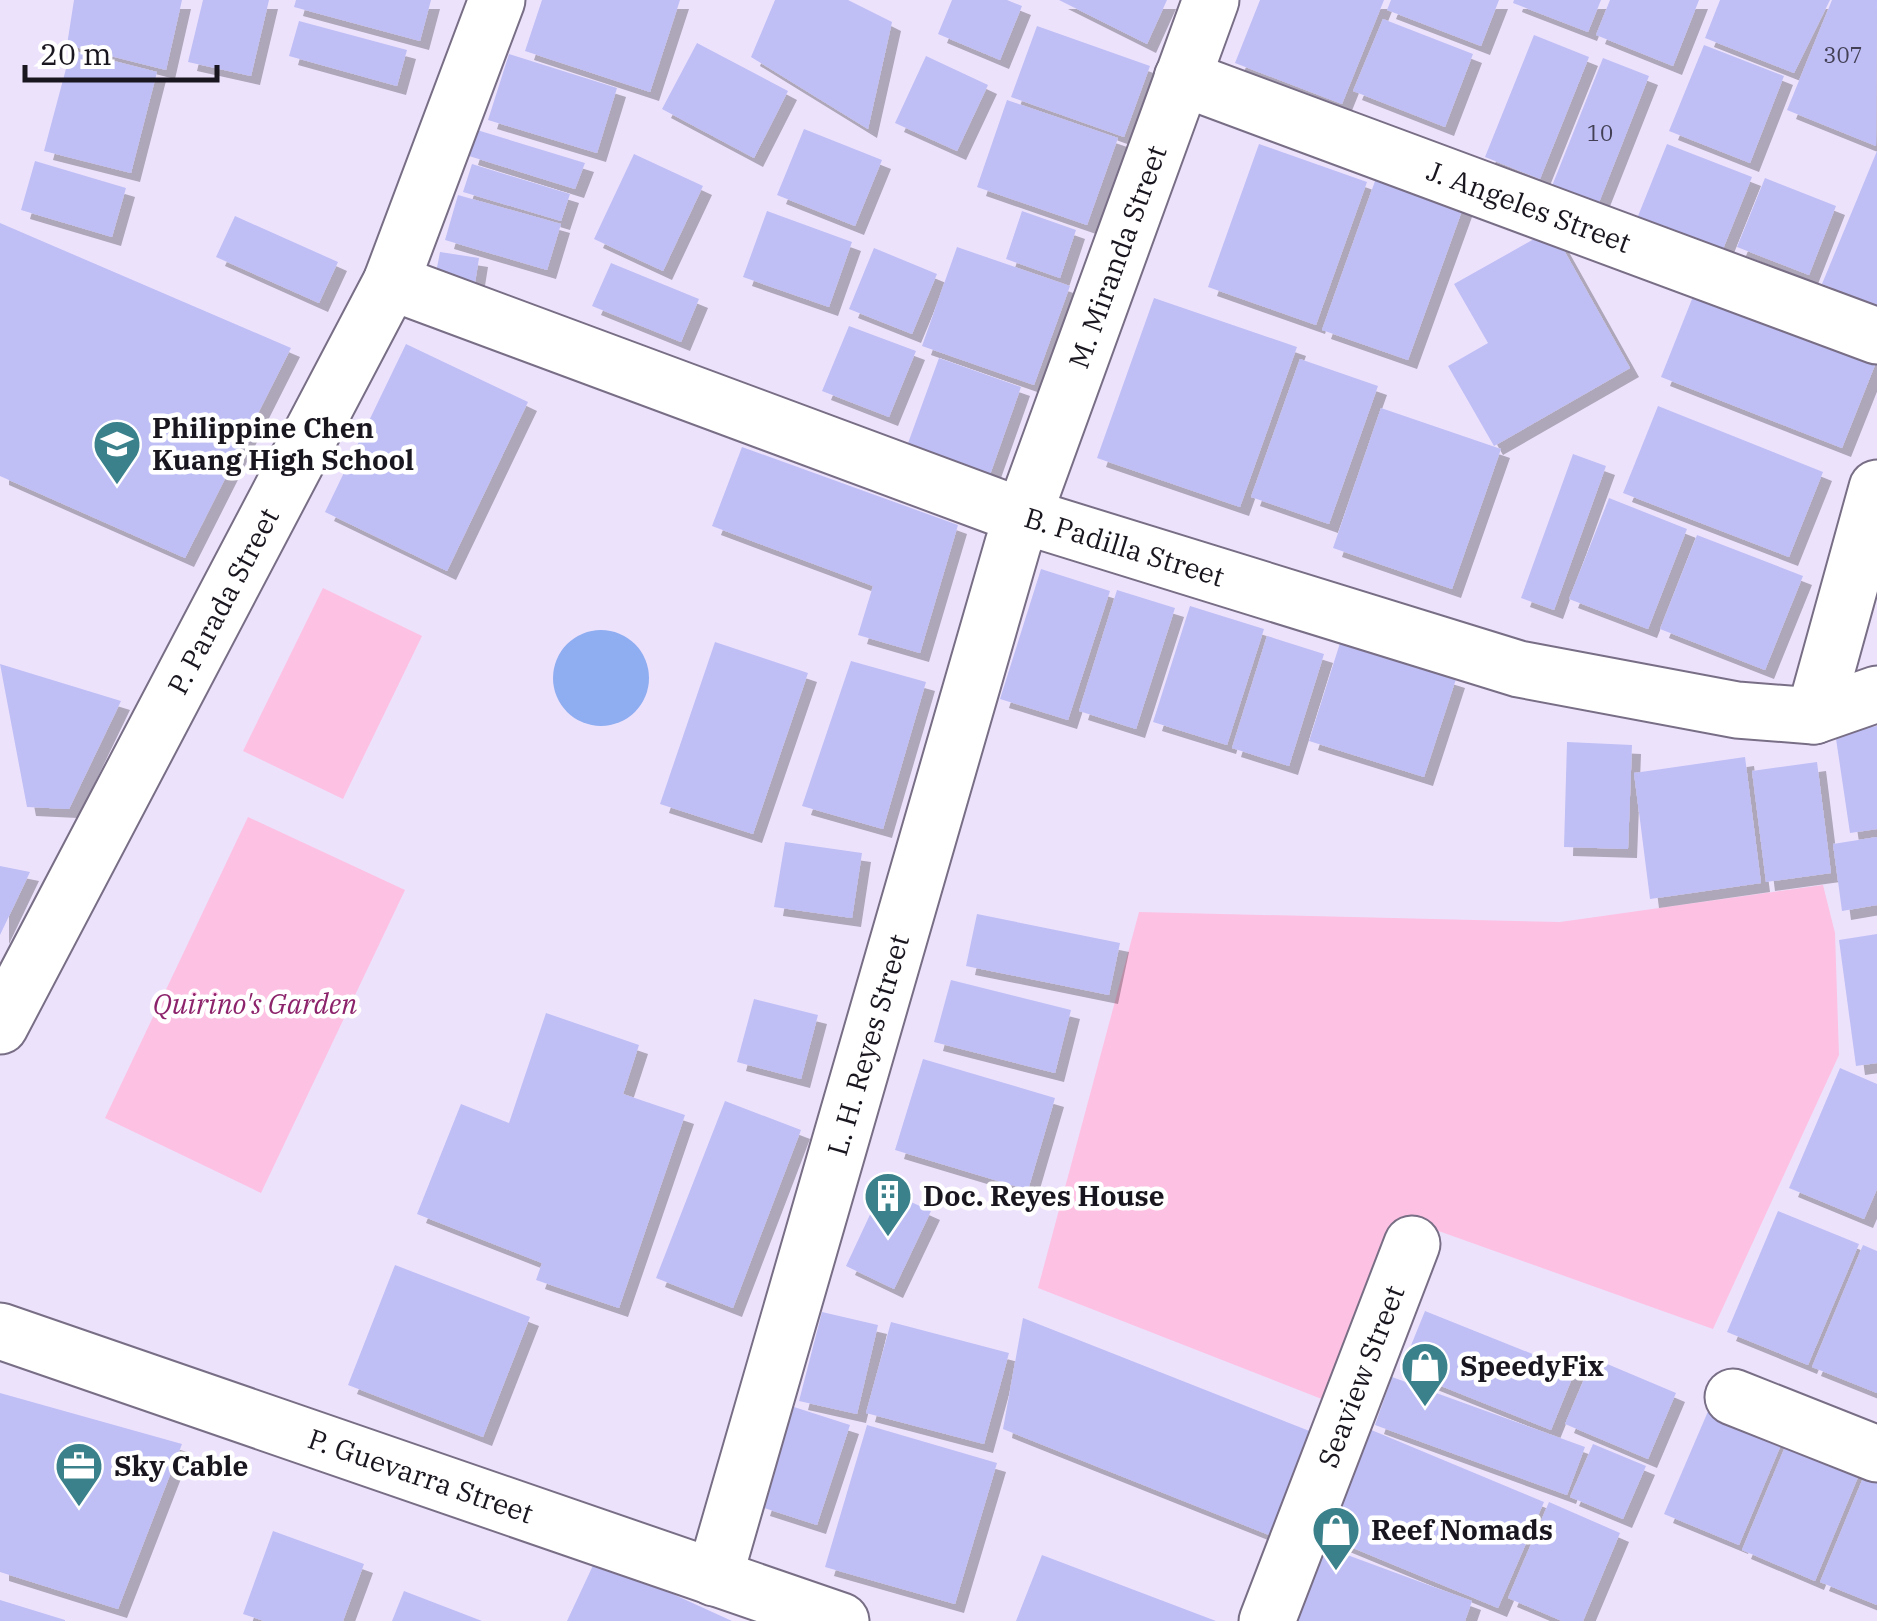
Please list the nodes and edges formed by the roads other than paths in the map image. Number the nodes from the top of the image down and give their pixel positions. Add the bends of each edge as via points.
1 (497, 0) edge
2 (1211, 0) edge
3 (1182, 78) junction
4 (391, 282) junction
5 (1877, 336) edge
6 (1877, 488) edge
7 (1022, 514) junction
8 (1877, 694) edge
9 (1814, 716) junction
10 (0, 1026) edge
11 (1412, 1244) dead end
12 (0, 1330) edge
13 (1733, 1397) dead end
14 (1877, 1454) edge
15 (714, 1578) junction
16 (841, 1621) edge
17 (1267, 1621) edge

1 - 4 street, P. Parada Street
2 - 3 street, M. Miranda Street
3 - 5 street, J. Angeles Street
3 - 7 street, M. Miranda Street
4 - 7 street, B. Padilla Street
4 - 10 street, P. Parada Street
6 - 9 street
7 - 9 street, B. Padilla Street via 1519,669 1737,710
7 - 15 street, L. H. Reyes Street
8 - 9 street, B. Padilla Street
11 - 17 street, Seaview Street
12 - 15 street, P. Guevarra Street
13 - 14 street
15 - 16 street, P. Guevarra Street

